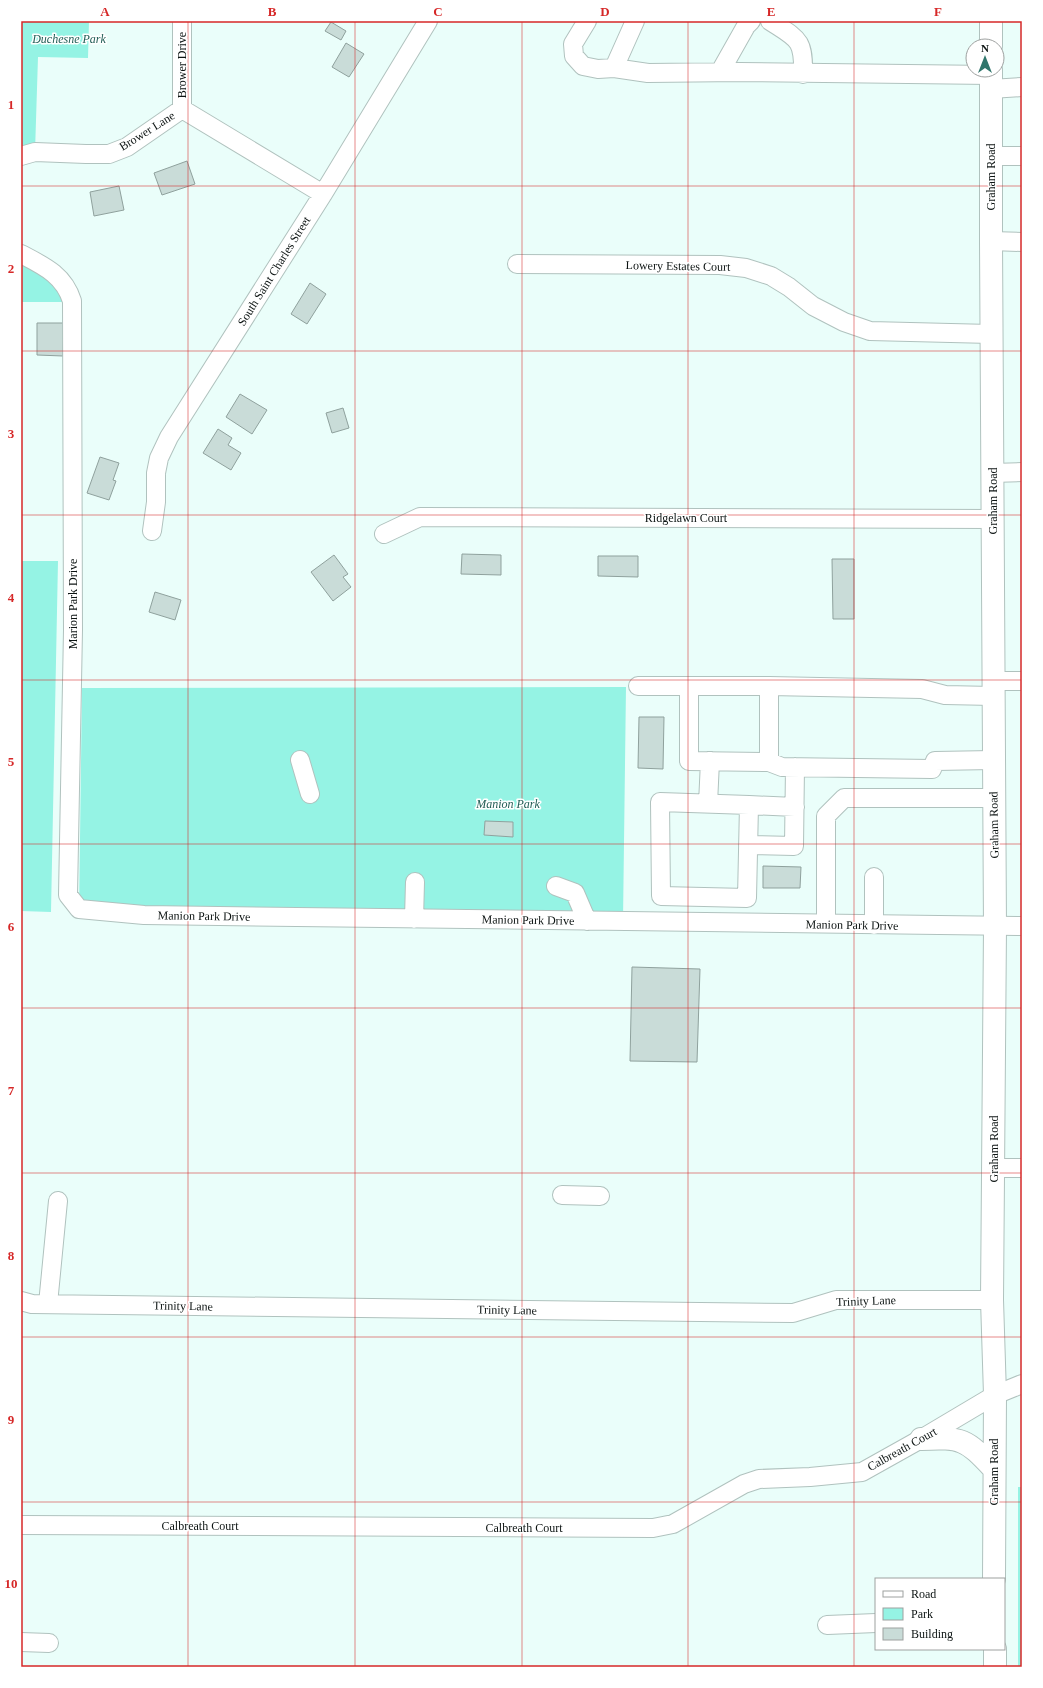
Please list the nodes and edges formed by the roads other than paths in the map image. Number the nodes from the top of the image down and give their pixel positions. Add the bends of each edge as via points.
1 (182, 21) edge
2 (428, 21) edge
3 (587, 21) edge
4 (635, 21) edge
5 (751, 21) edge
6 (770, 21) edge
7 (991, 21) edge
8 (991, 38) edge
9 (614, 68) junction
10 (720, 72) junction
11 (802, 74) junction
12 (965, 77) edge
13 (991, 78) edge
14 (1022, 88) edge
15 (182, 109) junction
16 (21, 156) edge
17 (991, 156) junction
18 (1022, 156) edge
19 (323, 194) junction
20 (991, 241) junction
21 (1022, 242) edge
22 (21, 254) edge
23 (517, 264) dead end
24 (991, 334) junction
25 (1022, 472) edge
26 (992, 473) junction
27 (993, 519) junction
28 (152, 531) dead end
29 (384, 534) dead end
30 (1022, 681) edge
31 (638, 686) dead end
32 (689, 686) junction
33 (768, 686) junction
34 (993, 688) junction
35 (300, 760) dead end
36 (993, 760) junction
37 (710, 761) junction
38 (769, 762) junction
39 (795, 767) junction
40 (310, 794) dead end
41 (994, 798) junction
42 (708, 804) junction
43 (749, 805) junction
44 (794, 807) junction
45 (748, 845) junction
46 (874, 877) dead end
47 (416, 882) dead end
48 (556, 886) dead end
49 (68, 895) joint
50 (706, 897) junction
51 (414, 918) junction
52 (587, 921) junction
53 (706, 923) junction
54 (826, 924) junction
55 (874, 925) junction
56 (1022, 926) edge
57 (995, 927) junction
58 (994, 1168) junction
59 (1022, 1168) edge
60 (562, 1194) dead end
61 (600, 1196) dead end
62 (58, 1201) dead end
63 (992, 1300) junction
64 (21, 1301) edge
65 (48, 1304) junction
66 (1022, 1384) edge
67 (994, 1395) junction
68 (921, 1439) junction
69 (994, 1469) junction
70 (21, 1525) edge
71 (994, 1578) edge
72 (875, 1623) edge
73 (827, 1625) dead end
74 (21, 1642) edge
75 (49, 1643) dead end
76 (994, 1650) edge
77 (995, 1667) edge

1 - 15 street, Brower Drive
2 - 19 street, South Saint Charles Street
3 - 9 street via 573,44 574,56 583,66 598,69
4 - 9 street
5 - 10 street
6 - 11 street via 796,38 803,54
7 - 8 main road
9 - 10 street via 648,73
10 - 11 street
11 - 12 street
13 - 14 street
13 - 17 main road, Graham Road
15 - 16 street, Brower Lane via 127,146 109,154 35,152
15 - 19 street, Brower Lane
17 - 18 street
17 - 20 main road, Graham Road
19 - 28 street, South Saint Charles Street via 169,437 159,458 156,473
20 - 21 street
20 - 24 main road, Graham Road
22 - 49 street, Marion Park Drive via 43,265 63,280 72,301 73,630
23 - 24 street, Lowery Estates Court via 720,265 746,268 770,276 813,306 844,322 870,331
24 - 26 main road, Graham Road
25 - 26 street
26 - 27 main road, Graham Road
27 - 29 street, Ridgelawn Court via 420,517
27 - 34 main road, Graham Road
30 - 34 street
31 - 32 street
32 - 33 street
32 - 37 street via 689,761
33 - 34 street via 922,689 945,695
33 - 38 street
34 - 36 main road, Graham Road
35 - 40 street
36 - 39 street via 934,761 932,769
36 - 41 main road, Graham Road
37 - 38 street
37 - 42 street
38 - 39 street via 782,767
39 - 44 street
41 - 54 street via 844,798 826,816
41 - 57 main road, Graham Road
42 - 43 street
42 - 50 street via 660,802 660,896
43 - 44 street
43 - 45 street
44 - 45 street via 794,846
45 - 50 street via 747,898
46 - 55 street
47 - 51 street
48 - 52 street via 575,893
49 - 51 street, Manion Park Drive via 79,909 144,915
50 - 53 street
51 - 52 street, Manion Park Drive
52 - 53 street, Manion Park Drive
53 - 54 street, Manion Park Drive
54 - 55 street, Manion Park Drive
55 - 57 street, Manion Park Drive
56 - 57 street, Manion Park Drive
57 - 58 main road, Graham Road
58 - 59 street
58 - 63 main road, Graham Road
60 - 61 street
62 - 65 street
63 - 65 street, Trinity Lane via 836,1300 793,1313
63 - 67 main road, Graham Road
64 - 65 street, Trinity Lane
66 - 67 street, Calbreath Court
67 - 68 street, Calbreath Court
67 - 69 main road, Graham Road
68 - 69 main road via 949,1438 963,1441 972,1446
68 - 70 street, Calbreath Court via 862,1472 810,1478 758,1479 744,1484 672,1524 653,1528
69 - 71 main road, Graham Road
72 - 73 street
74 - 75 street
76 - 77 main road

